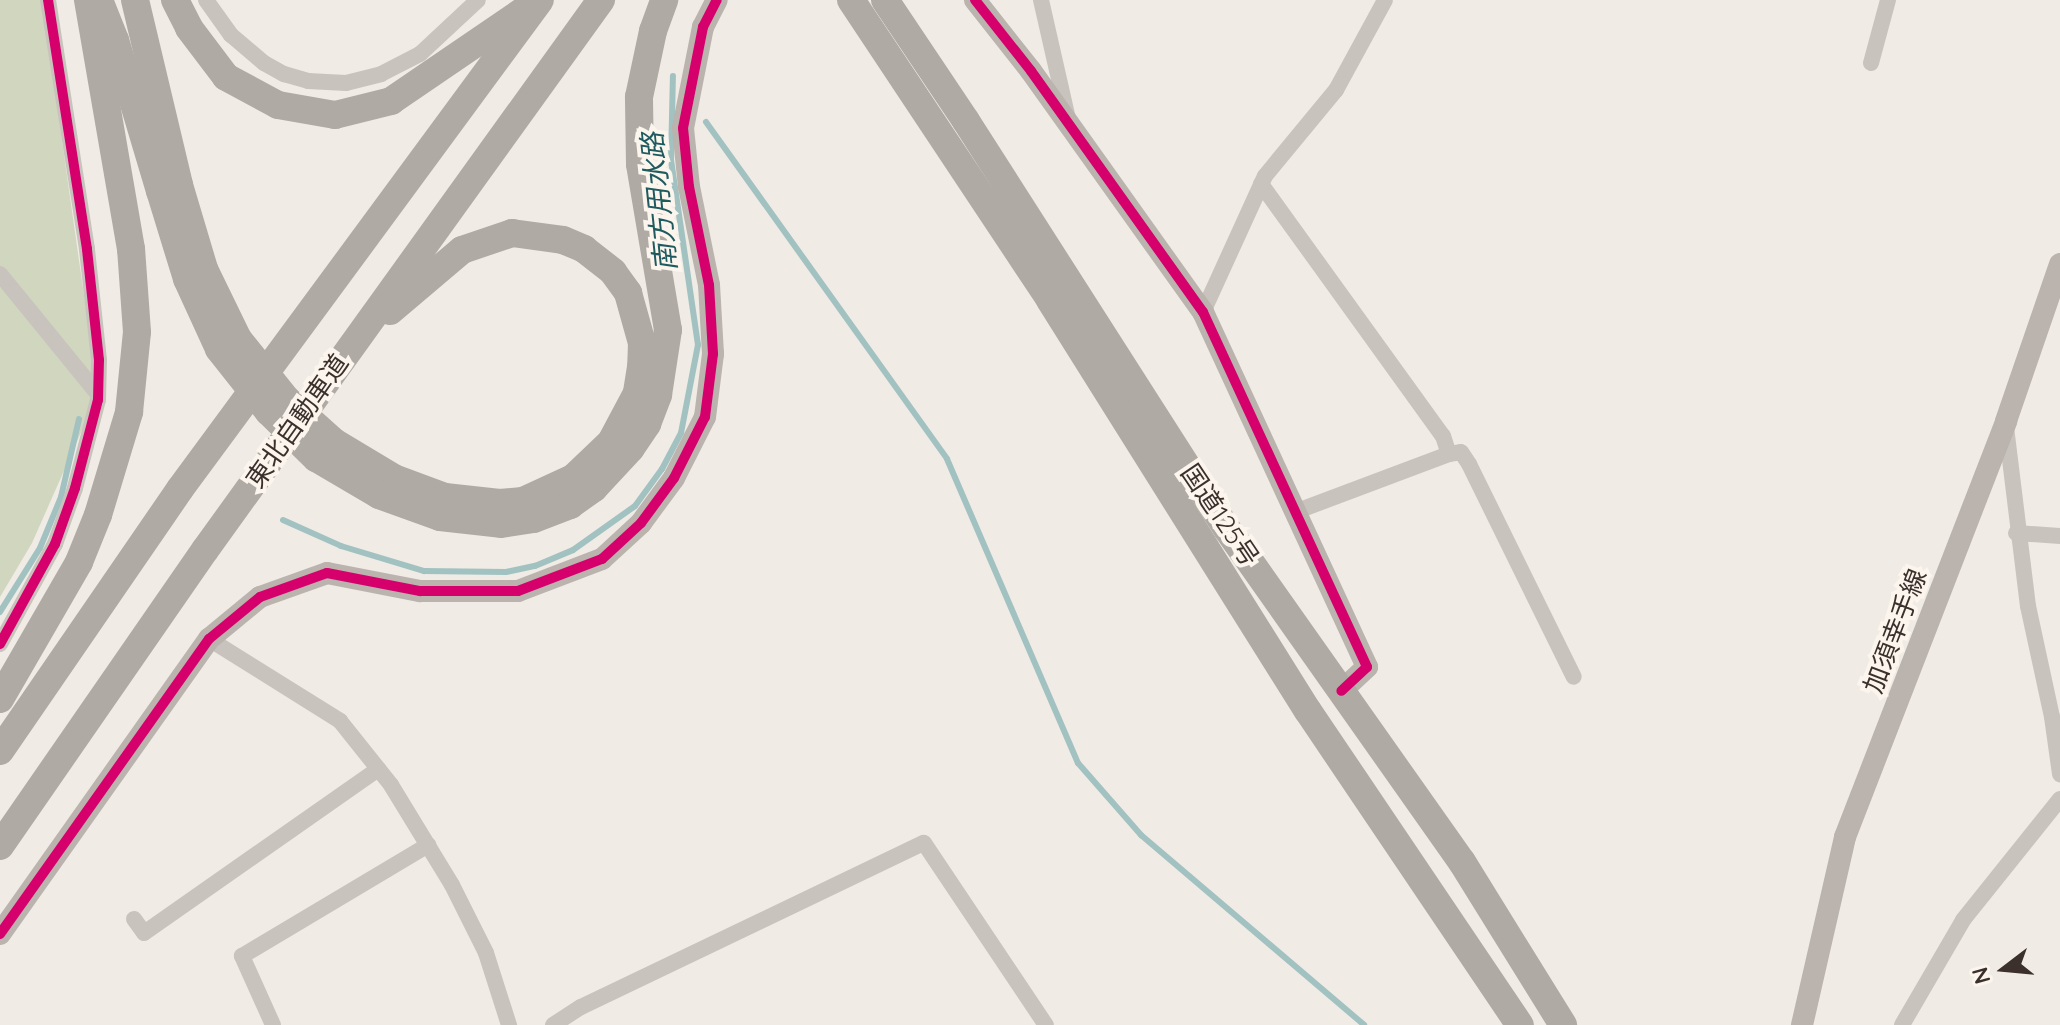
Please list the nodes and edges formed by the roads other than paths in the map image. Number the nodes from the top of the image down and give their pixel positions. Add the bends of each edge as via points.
1 (48, 0) edge
2 (88, 0) edge
3 (99, 0) edge
4 (135, 0) edge
5 (175, 0) edge
6 (478, 0) edge
7 (539, 0) edge
8 (601, 0) edge
9 (664, 0) edge
10 (717, 0) edge
11 (851, 0) edge
12 (885, 0) edge
13 (975, 0) edge
14 (1041, 0) edge
15 (1385, 0) edge
16 (1888, 0) edge
17 (206, 10) edge
18 (1871, 63) dead end
19 (1069, 124) junction
20 (1261, 184) junction
21 (169, 188) junction
22 (2060, 264) edge
23 (0, 274) edge
24 (1203, 312) junction
25 (350, 346) junction
26 (98, 394) junction
27 (2006, 421) junction
28 (1449, 454) junction
29 (1297, 511) junction
30 (501, 514) junction
31 (2016, 533) junction
32 (2060, 536) edge
33 (209, 639) junction
34 (0, 644) edge
35 (1574, 677) dead end
36 (1341, 691) junction
37 (0, 699) edge
38 (1308, 711) junction
39 (2056, 717) edge
40 (0, 751) edge
41 (378, 769) junction
42 (2060, 774) edge
43 (2060, 799) edge
44 (428, 845) junction
45 (0, 846) edge
46 (134, 919) dead end
47 (0, 934) edge
48 (273, 1025) edge
49 (509, 1025) edge
50 (553, 1025) edge
51 (1046, 1025) edge
52 (1497, 1025) edge
53 (1520, 1025) edge
54 (1563, 1025) edge
55 (1802, 1025) edge
56 (1902, 1025) edge

1 - 26 street via 87,249
2 - 37 highway via 131,249 137,332 129,412 79,562
3 - 21 highway
4 - 21 highway
5 - 7 highway via 226,77 278,105 335,115 391,101
6 - 17 street via 420,54 381,74 346,83 284,74 247,50
7 - 40 highway, 東北自動車道 via 180,489
8 - 25 highway, 東北自動車道
9 - 30 highway via 639,97 640,164 668,330 658,395 631,448 594,488 570,505 534,519
10 - 33 street via 703,27 683,128 709,285 713,354 705,417 674,478 641,523 602,559 518,591 420,591 327,573 260,597
11 - 38 highway, 国道125号 via 1050,300
12 - 36 highway, 国道125号 via 1227,529
13 - 19 street
14 - 19 street
15 - 20 street via 1336,90
16 - 18 street
19 - 24 street
20 - 24 street
20 - 28 street via 1443,436
21 - 30 highway, bridge via 187,279 219,349 269,412 316,458 379,495 440,517
22 - 27 street, 加須幸手線
23 - 26 street
24 - 29 street
25 - 30 highway via 448,259 512,233 563,240 613,272 637,317 642,343 637,393 611,442 593,462
25 - 45 highway, 東北自動車道
26 - 34 street via 55,544
27 - 31 street
27 - 55 street, 加須幸手線 via 1845,837
28 - 29 street
28 - 35 street via 1461,452 1469,464
29 - 36 street via 1367,667
31 - 32 street
31 - 39 street
33 - 41 street via 340,721
33 - 47 street
36 - 54 highway, 国道125号 via 1462,862
38 - 52 highway
38 - 53 highway, 国道125号
39 - 42 street
41 - 44 street
41 - 46 street via 144,933
43 - 56 street via 1963,920
44 - 48 street via 242,956
44 - 49 street via 486,953
50 - 51 street via 924,843

